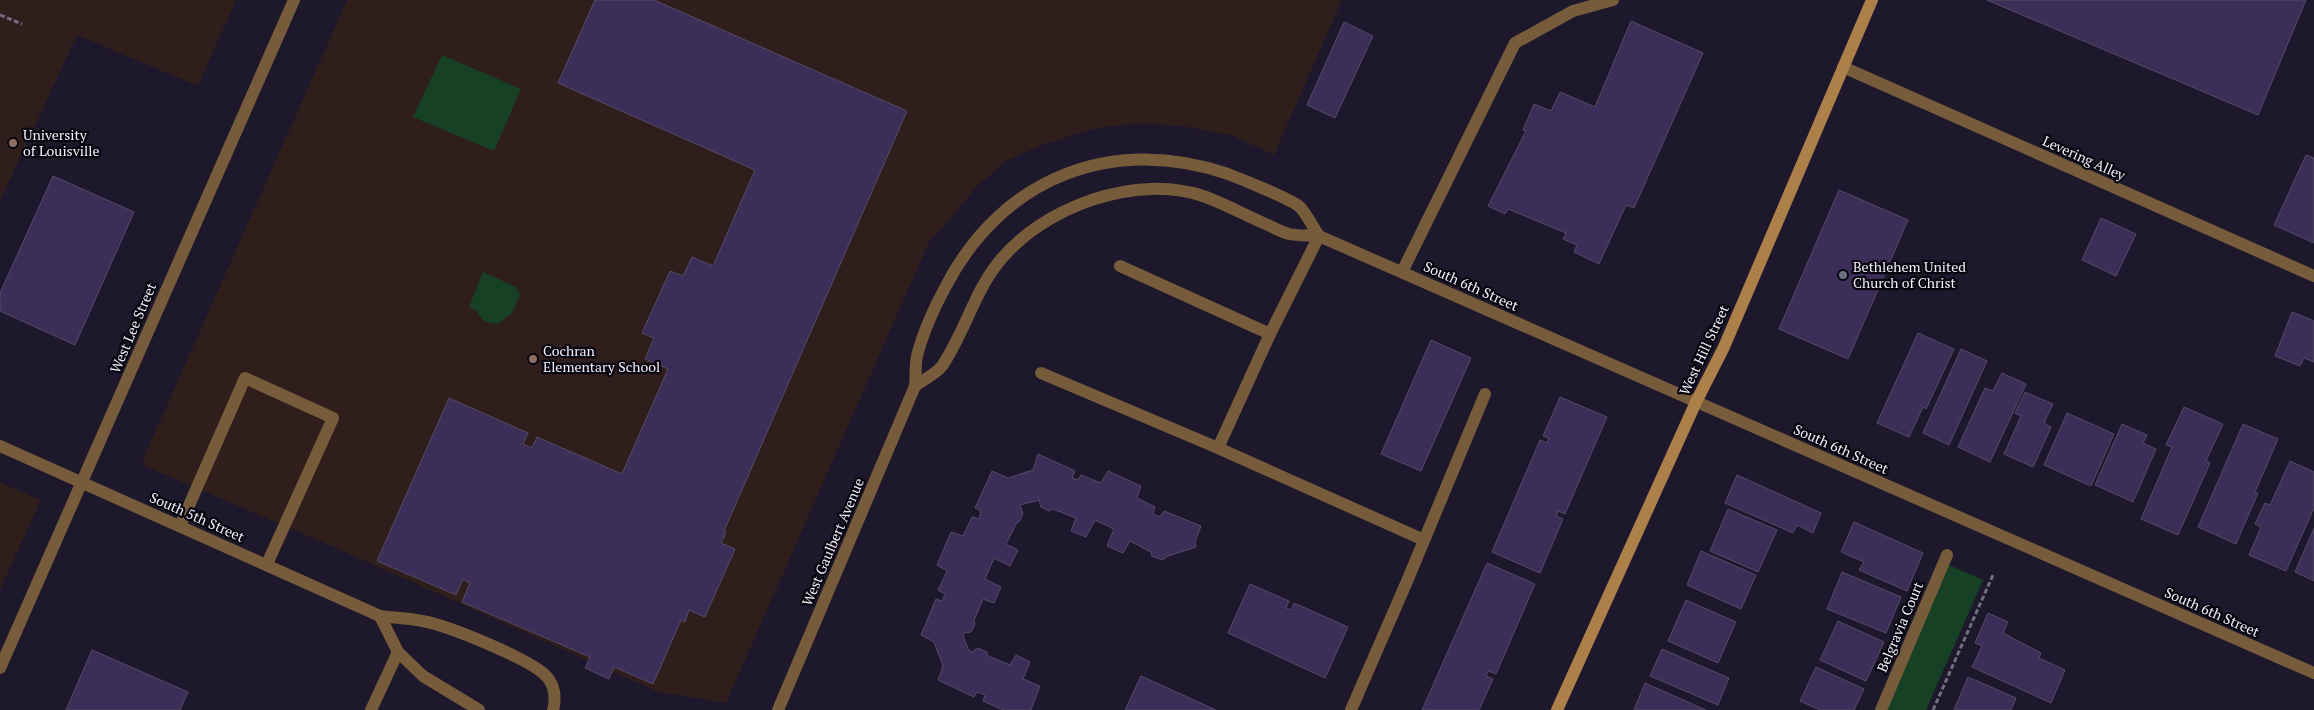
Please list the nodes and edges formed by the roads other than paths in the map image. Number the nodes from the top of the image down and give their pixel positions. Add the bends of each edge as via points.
1 (294, 0) edge
2 (1613, 0) edge
3 (1872, 0) edge
4 (1843, 66) junction
5 (1319, 236) junction
6 (1120, 266) dead end
7 (1402, 272) junction
8 (2314, 276) edge
9 (1270, 334) junction
10 (1041, 372) dead end
11 (915, 386) junction
12 (1484, 394) dead end
13 (1696, 402) junction
14 (0, 446) edge
15 (1218, 448) junction
16 (81, 482) junction
17 (180, 526) junction
18 (1424, 540) junction
19 (1947, 555) dead end
20 (267, 564) junction
21 (380, 616) junction
22 (398, 652) junction
23 (0, 668) edge
24 (2314, 673) edge
25 (371, 710) edge
26 (479, 710) edge
27 (553, 710) edge
28 (778, 710) edge
29 (1351, 710) edge
30 (1557, 710) edge
31 (1880, 710) edge

1 - 16 street, West Lee Street
2 - 7 street via 1573,11 1515,43
3 - 4 street, West Hill Street
4 - 8 street, Levering Alley
4 - 13 street, West Hill Street via 1724,347
5 - 7 street, South 6th Street
5 - 9 street
5 - 11 street via 1288,234 1205,197 1175,189 1148,188 1075,206 1041,222 1009,250 982,287 941,367
5 - 11 street, West Gaulbert Avenue via 1299,207 1243,179 1201,165 1148,158 1073,169 1022,196 969,247 937,302 916,358
6 - 9 street
7 - 13 street, South 6th Street
9 - 15 street
10 - 15 street
11 - 28 street, West Gaulbert Avenue
12 - 18 street
13 - 24 street, South 6th Street
13 - 30 street, West Hill Street
14 - 16 street, South 5th Street
15 - 18 street
16 - 17 street, South 5th Street
16 - 23 street, West Lee Street
17 - 20 street, South 5th Street
17 - 20 street via 244,378 333,418
18 - 29 street
19 - 31 street, Belgravia Court
20 - 21 street, South 5th Street
21 - 22 street
21 - 27 street, South 5th Street via 424,621 536,666 554,690
22 - 25 street
22 - 26 street via 423,676

